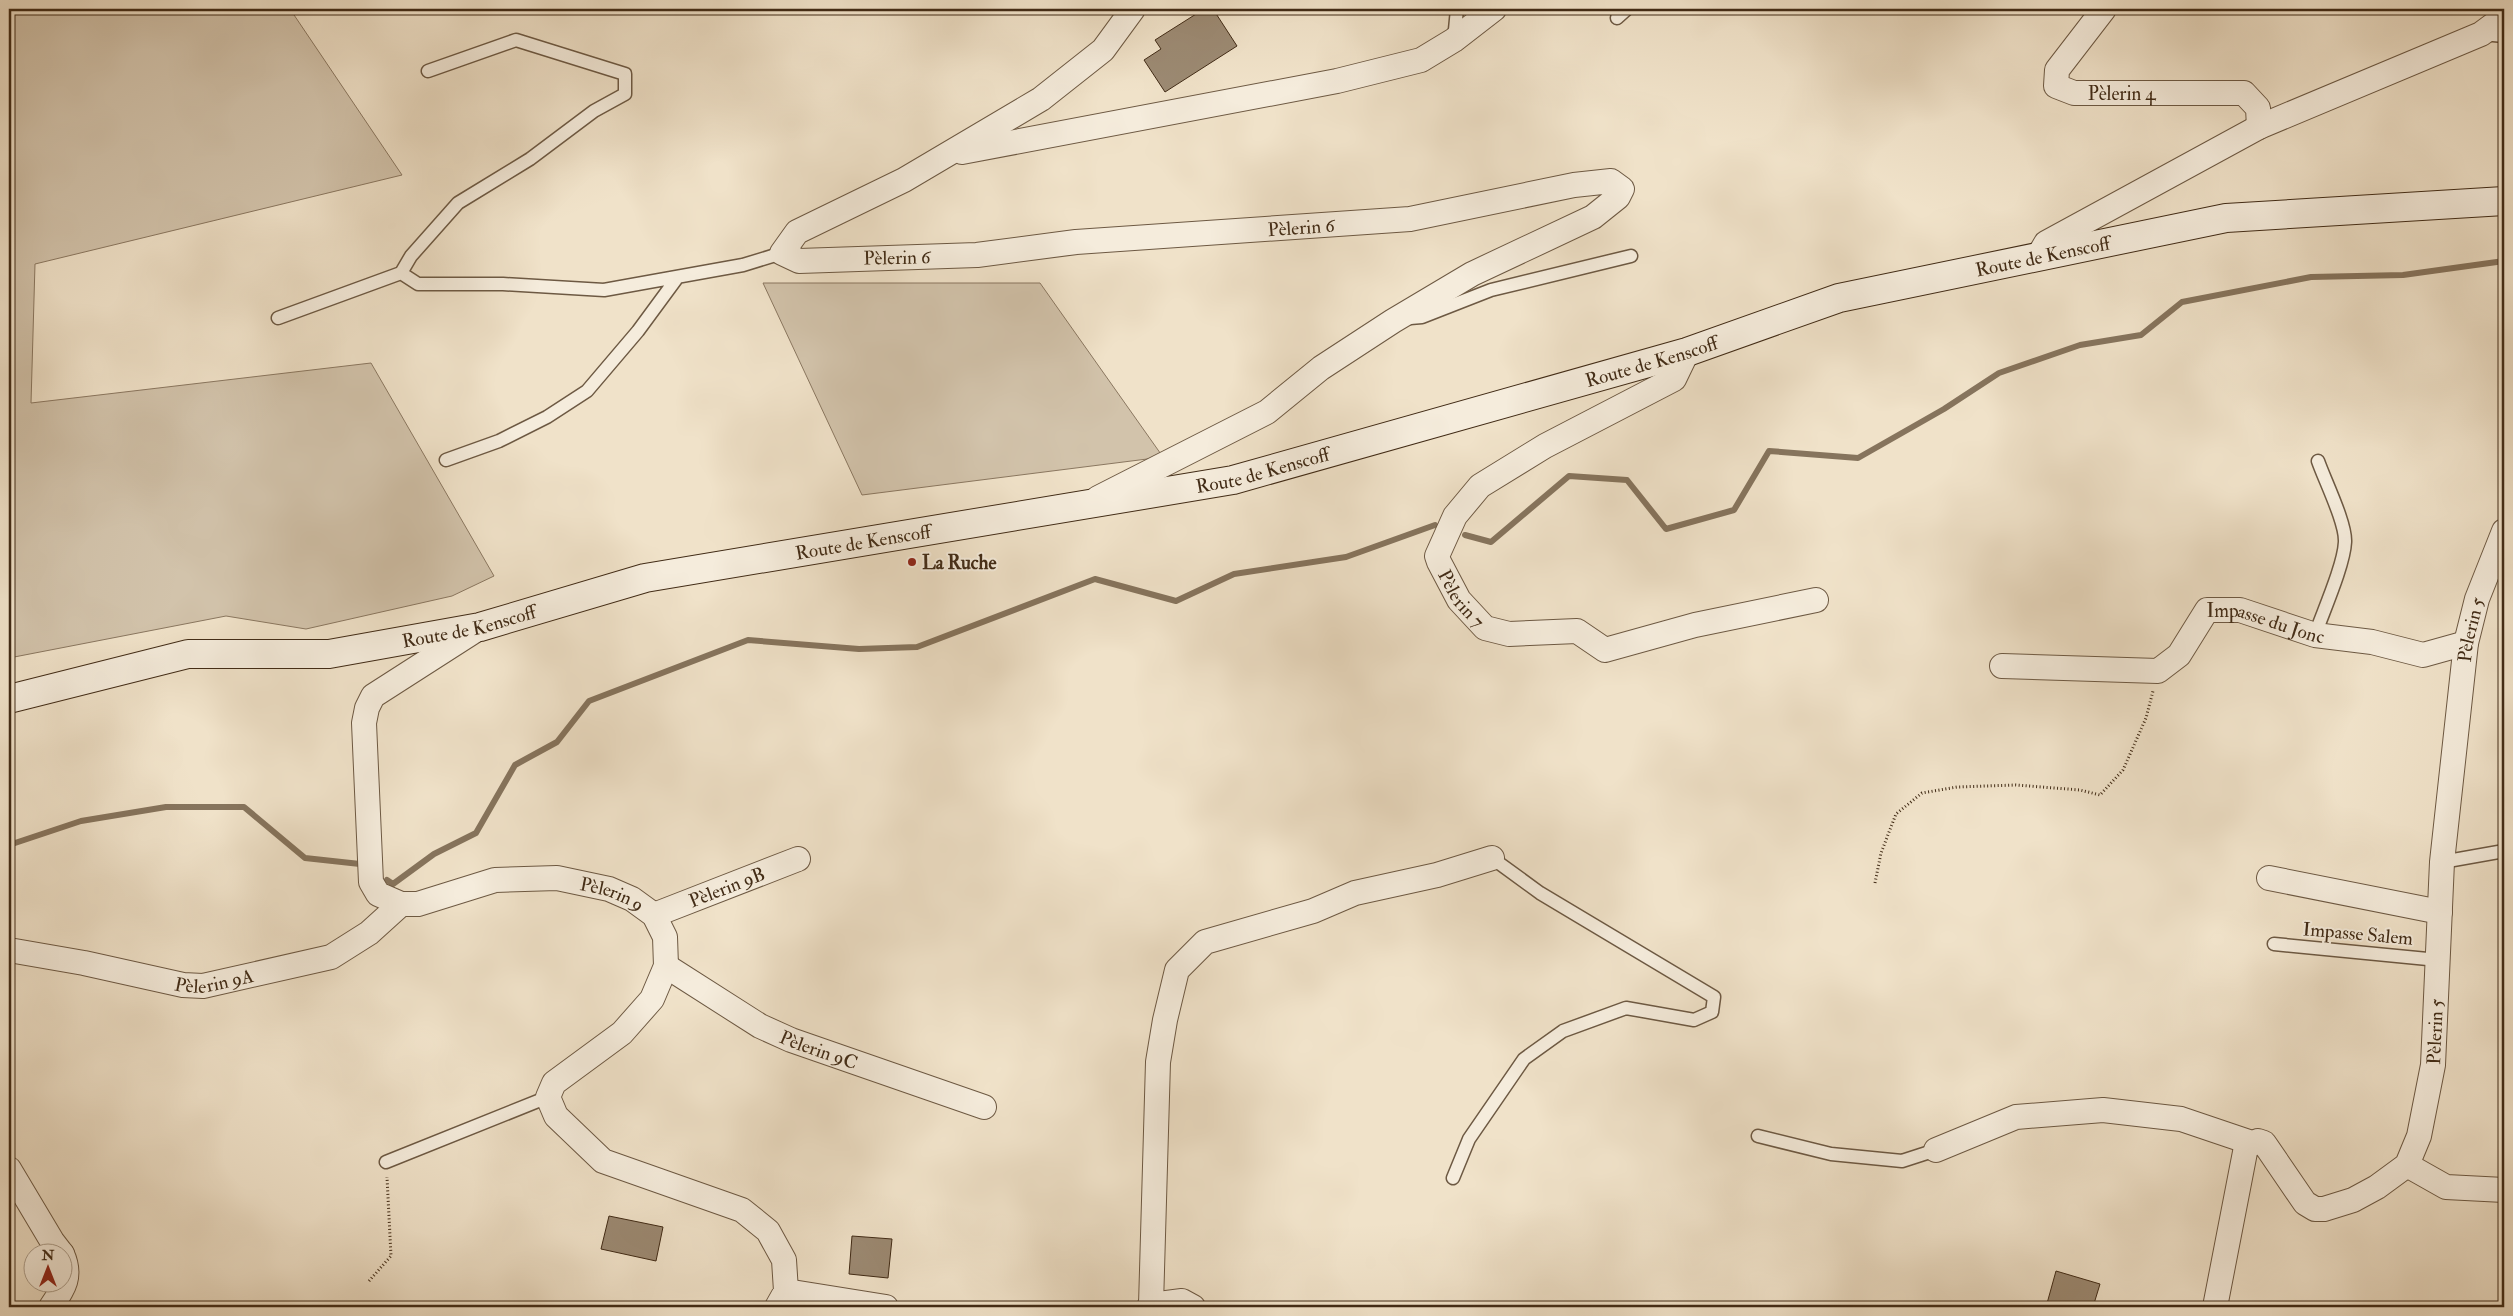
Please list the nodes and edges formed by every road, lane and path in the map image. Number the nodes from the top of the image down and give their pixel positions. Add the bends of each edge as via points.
1 (1133, 9) edge
2 (1457, 9) edge
3 (1494, 9) edge
4 (1627, 9) edge
5 (2104, 9) edge
6 (2504, 17) edge
7 (1617, 18) dead end
8 (2481, 34) junction
9 (2504, 36) edge
10 (1454, 40) junction
11 (428, 71) dead end
12 (2259, 127) junction
13 (943, 156) junction
14 (2504, 201) edge
15 (782, 253) junction
16 (2039, 255) junction
17 (1631, 256) dead end
18 (401, 273) junction
19 (677, 278) junction
20 (278, 318) dead end
21 (1393, 321) junction
22 (1687, 352) junction
23 (446, 460) dead end
24 (2318, 461) dead end
25 (1083, 506) junction
26 (2504, 531) edge
27 (1816, 600) dead end
28 (480, 628) junction
29 (2314, 635) junction
30 (2466, 643) junction
31 (2002, 666) dead end
32 (2158, 671) junction
33 (9, 699) edge
34 (2504, 851) edge
35 (1492, 858) joint
36 (798, 859) dead end
37 (2442, 862) junction
38 (2269, 878) dead end
39 (1875, 883) dead end
40 (401, 904) junction
41 (2440, 912) junction
42 (654, 915) junction
43 (2274, 944) dead end
44 (9, 950) edge
45 (2438, 960) junction
46 (666, 966) junction
47 (548, 1098) junction
48 (984, 1107) dead end
49 (1758, 1136) dead end
50 (2252, 1143) junction
51 (1936, 1150) joint
52 (386, 1162) joint
53 (2407, 1165) junction
54 (9, 1168) edge
55 (1454, 1178) dead end
56 (2504, 1190) edge
57 (56, 1244) edge
58 (369, 1281) dead end
59 (60, 1294) edge
60 (782, 1299) edge
61 (1150, 1306) edge
62 (51, 1307) edge
63 (886, 1307) edge
64 (1193, 1307) edge
65 (2215, 1307) edge

1 - 13 street via 1103,50 1041,99
2 - 10 lane
3 - 10 street
4 - 7 lane
5 - 12 street, Pèlerin 4 via 2057,70 2056,86 2074,93 2244,93 2258,108
6 - 8 street
8 - 9 lane
8 - 12 street
10 - 13 street via 1421,60 1337,82
11 - 18 lane via 516,40 625,74 625,94 594,111 530,159 458,203 411,256
12 - 16 street via 2046,243
13 - 15 street via 904,180 797,232
14 - 16 main road, Route de Kenscoff via 2226,218
15 - 19 lane via 744,265
15 - 21 street, Pèlerin 6 via 799,261 977,255 1076,242 1410,218 1574,185 1612,181 1622,189 1618,197 1593,216 1472,274
16 - 22 main road, Route de Kenscoff via 1839,298
17 - 21 lane via 1492,290 1422,317
18 - 19 lane via 418,284 503,284 604,290
18 - 20 lane
19 - 23 lane via 638,331 587,391 547,417 499,441
21 - 25 street, Pèlerin 6 via 1321,368 1267,412
22 - 25 main road, Route de Kenscoff via 1233,480
22 - 27 street, Pèlerin 7 via 1674,379 1545,446 1480,486 1455,516 1437,556 1439,562 1460,600 1485,628 1509,634 1577,631 1606,650 1695,625
24 - 29 lane via 2345,542 2338,572
25 - 28 main road, Route de Kenscoff via 645,578
26 - 30 street, Pèlerin 5 via 2477,599
28 - 33 main road, Route de Kenscoff via 329,654 188,654
28 - 40 street, Pèlerin 9 via 373,696 367,708 364,723 371,882 378,894
29 - 30 street, Impasse du Jonc via 2372,642 2424,655
29 - 32 street, Impasse du Jonc via 2240,610 2208,610 2179,655
30 - 37 street, Pèlerin 5
31 - 32 street
32 - 39 path via 2146,718 2123,770 2100,795 2080,790 2016,786 1957,787 1922,793 1896,814 1881,853
34 - 37 lane
35 - 55 lane via 1540,893 1714,997 1712,1012 1694,1020 1626,1008 1563,1031 1524,1059 1469,1139
35 - 61 street via 1437,875 1355,893 1312,911 1206,942 1177,970 1158,1062
36 - 42 street, Pèlerin 9B
37 - 41 street, Pèlerin 5
38 - 41 street
40 - 42 street, Pèlerin 9 via 418,904 495,880 557,878 610,889 632,899
40 - 44 street, Pèlerin 9A via 369,933 331,957 203,986 183,985
41 - 45 street, Pèlerin 5
42 - 46 street, Pèlerin 9 via 665,937
43 - 45 lane, Impasse Salem
45 - 53 street, Pèlerin 5 via 2433,1065 2419,1136
46 - 47 street, Pèlerin 9 via 652,999 622,1033 554,1083
46 - 48 street, Pèlerin 9C via 760,1026 791,1040
47 - 52 lane
47 - 60 street via 556,1116 603,1160 742,1210 768,1231 784,1260
49 - 51 lane via 1831,1154 1902,1161
50 - 51 street via 2181,1119 2103,1110 2016,1117
50 - 53 street via 2264,1143 2305,1203 2315,1209 2352,1200
50 - 65 street via 2244,1152
52 - 58 path via 391,1256
53 - 56 street via 2446,1187
54 - 57 street
59 - 62 street
60 - 63 street
61 - 64 street via 1182,1301

